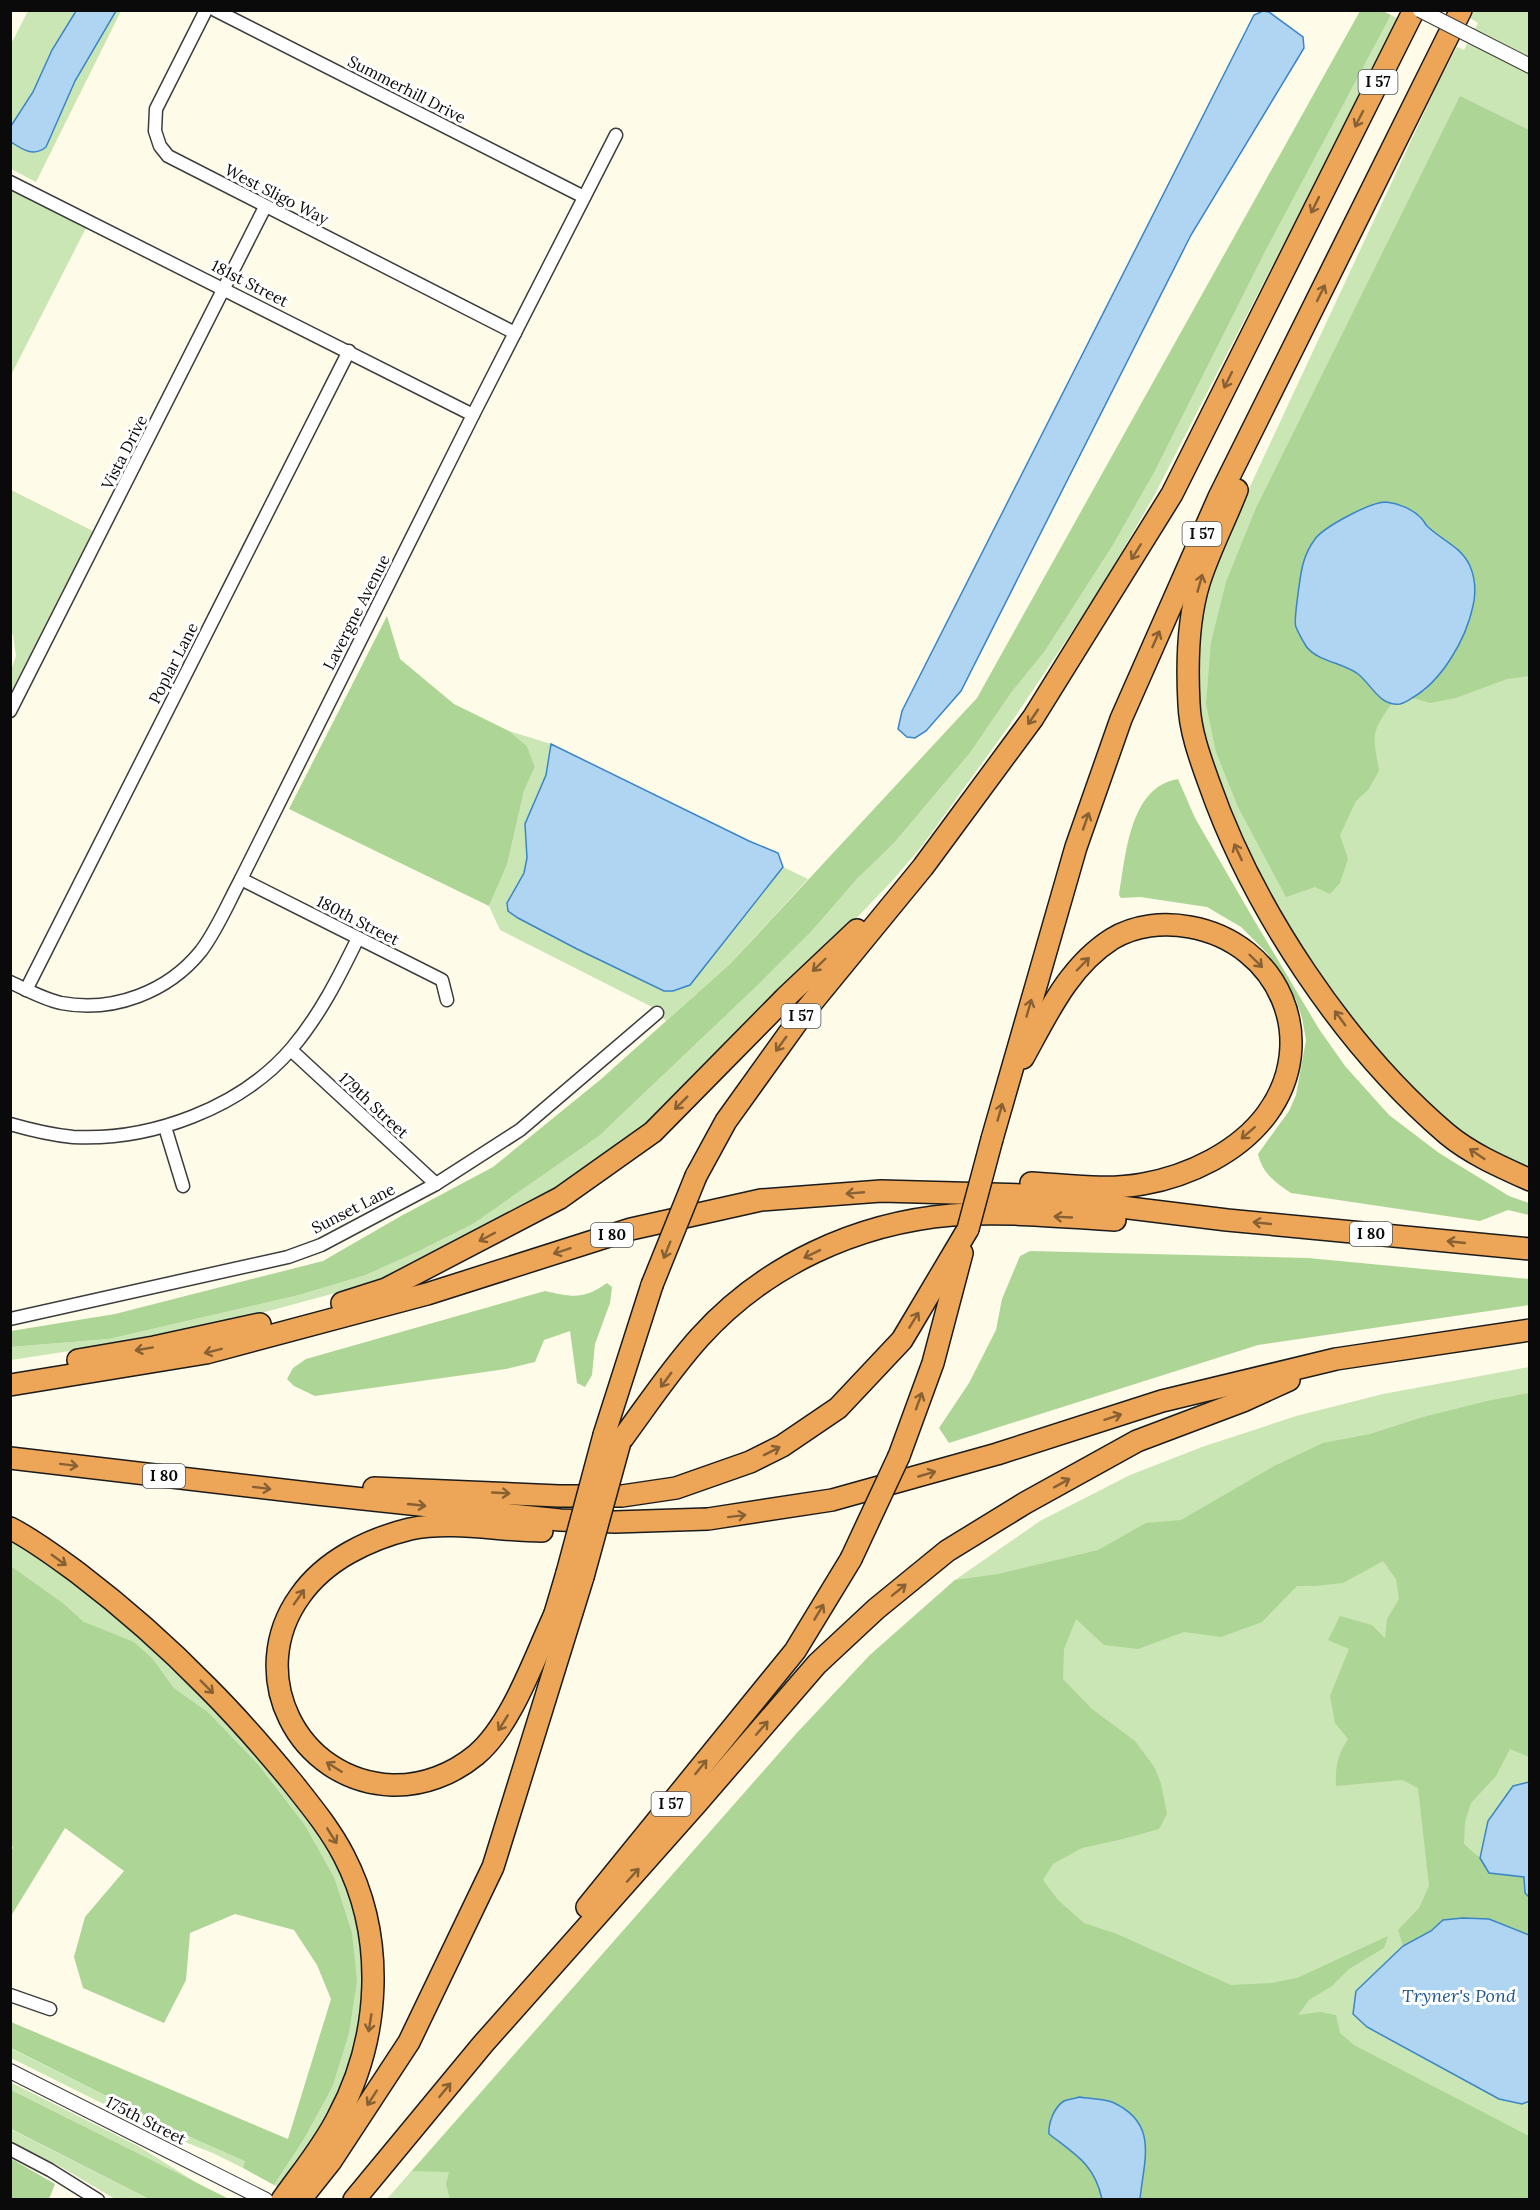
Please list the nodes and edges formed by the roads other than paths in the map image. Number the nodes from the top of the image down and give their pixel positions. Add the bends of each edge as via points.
1 (206, 10) edge
2 (215, 10) edge
3 (1414, 10) edge
4 (1420, 10) edge
5 (1461, 10) edge
6 (1530, 66) edge
7 (616, 135) dead end
8 (10, 182) edge
9 (584, 197) junction
10 (265, 207) junction
11 (224, 288) junction
12 (1302, 332) junction
13 (515, 333) junction
14 (348, 351) junction
15 (473, 415) junction
16 (10, 711) edge
17 (923, 867) junction
18 (241, 879) junction
19 (358, 938) junction
20 (10, 982) edge
21 (26, 990) junction
22 (447, 1000) dead end
23 (657, 1013) dead end
24 (291, 1050) junction
25 (1008, 1084) junction
26 (10, 1124) edge
27 (165, 1127) junction
28 (1530, 1180) edge
29 (436, 1184) junction
30 (183, 1186) dead end
31 (881, 1191) junction
32 (1227, 1220) junction
33 (1530, 1249) edge
34 (949, 1275) junction
35 (10, 1319) edge
36 (1530, 1330) edge
37 (1336, 1359) junction
38 (10, 1370) edge
39 (10, 1385) edge
40 (612, 1439) junction
41 (10, 1458) edge
42 (317, 1494) junction
43 (698, 1520) junction
44 (10, 1528) edge
45 (575, 1575) junction
46 (555, 1614) junction
47 (451, 1956) junction
48 (10, 1995) edge
49 (50, 2009) dead end
50 (483, 2044) junction
51 (10, 2071) edge
52 (10, 2150) edge
53 (98, 2199) edge
54 (270, 2199) edge
55 (300, 2199) edge
56 (354, 2199) edge

1 - 10 street, West Sligo Way via 156,109 157,138 174,160
2 - 9 street, Summerhill Drive
3 -> 17 highway, I 57 via 1172,494 1033,718
4 - 6 street, bridge
12 -> 5 highway, I 57
7 - 9 street, Lavergne Avenue
8 - 11 street, 181st Street
9 - 13 street, Lavergne Avenue
10 - 11 street, Vista Drive
10 - 13 street, West Sligo Way
11 - 14 street, 181st Street
11 - 16 street, Vista Drive
25 -> 12 highway, I 57 via 1073,858 1121,719 1219,497
28 -> 12 highway via 1487,1161 1449,1135 1412,1102 1352,1035 1299,963 1254,885 1218,808 1197,748 1189,707 1188,651 1199,583
13 - 15 street, Lavergne Avenue
14 - 15 street, 181st Street
14 - 21 street, Poplar Lane
15 - 18 street, Lavergne Avenue
17 -> 38 highway via 785,998 653,1132 560,1198 386,1289 352,1300 154,1347
17 -> 40 highway, I 57, bridge via 798,1020 726,1121 696,1176 652,1285
18 - 19 street, 180th Street
18 - 21 street, Lavergne Avenue via 202,949 154,990 99,1005 61,1003
19 - 22 street, 180th Street via 442,980
19 - 24 street via 326,1001
20 - 21 street
23 - 29 street, Sunset Lane via 520,1130
24 - 27 street via 255,1082 223,1102
24 - 29 street, 179th Street
25 -> 31 highway via 1063,987 1105,944 1133,930 1162,923 1222,935 1267,970 1285,1005 1291,1034 1289,1060 1275,1102 1252,1130 1201,1166 1164,1180 1121,1187 948,1180
34 -> 25 highway, I 57, bridge via 968,1229
26 - 27 street via 74,1137 102,1137
27 - 30 street
29 - 35 street, Sunset Lane via 321,1245 288,1257
31 - 32 highway, I 80 via 1023,1195
31 -> 39 highway, I 80 via 761,1200 631,1229 427,1294 206,1353
33 -> 32 highway, I 80
32 -> 40 highway via 1184,1223 951,1215 875,1229 832,1244 768,1278 724,1313
42 -> 34 highway via 364,1487 622,1496 710,1478 782,1446 838,1408 902,1340
50 -> 34 highway, I 57, bridge via 581,1914 795,1651 851,1558 899,1456 933,1363
36 - 37 highway, I 80
43 -> 37 highway, I 80 via 832,1500 997,1454 1162,1401
50 -> 37 highway via 817,1664 938,1558 1025,1503 1137,1441 1243,1401
40 - 45 highway, bridge
41 -> 42 highway, I 80
42 -> 43 highway, I 80 via 560,1520
46 -> 43 highway via 508,1716 493,1738 476,1755 438,1778 382,1785 346,1775 313,1751 282,1701 278,1651 291,1609 319,1575 358,1547 391,1534 429,1527 650,1533
44 -> 54 highway via 101,1591 222,1702 317,1813 353,1876 365,1913 372,1955 373,2002 366,2044 338,2119
45 - 46 highway
45 - 47 highway via 493,1867
46 - 47 highway
47 -> 55 highway via 409,2042 331,2161
48 - 49 street
56 -> 50 highway, I 57
51 - 54 street, 175th Street
52 - 53 street

